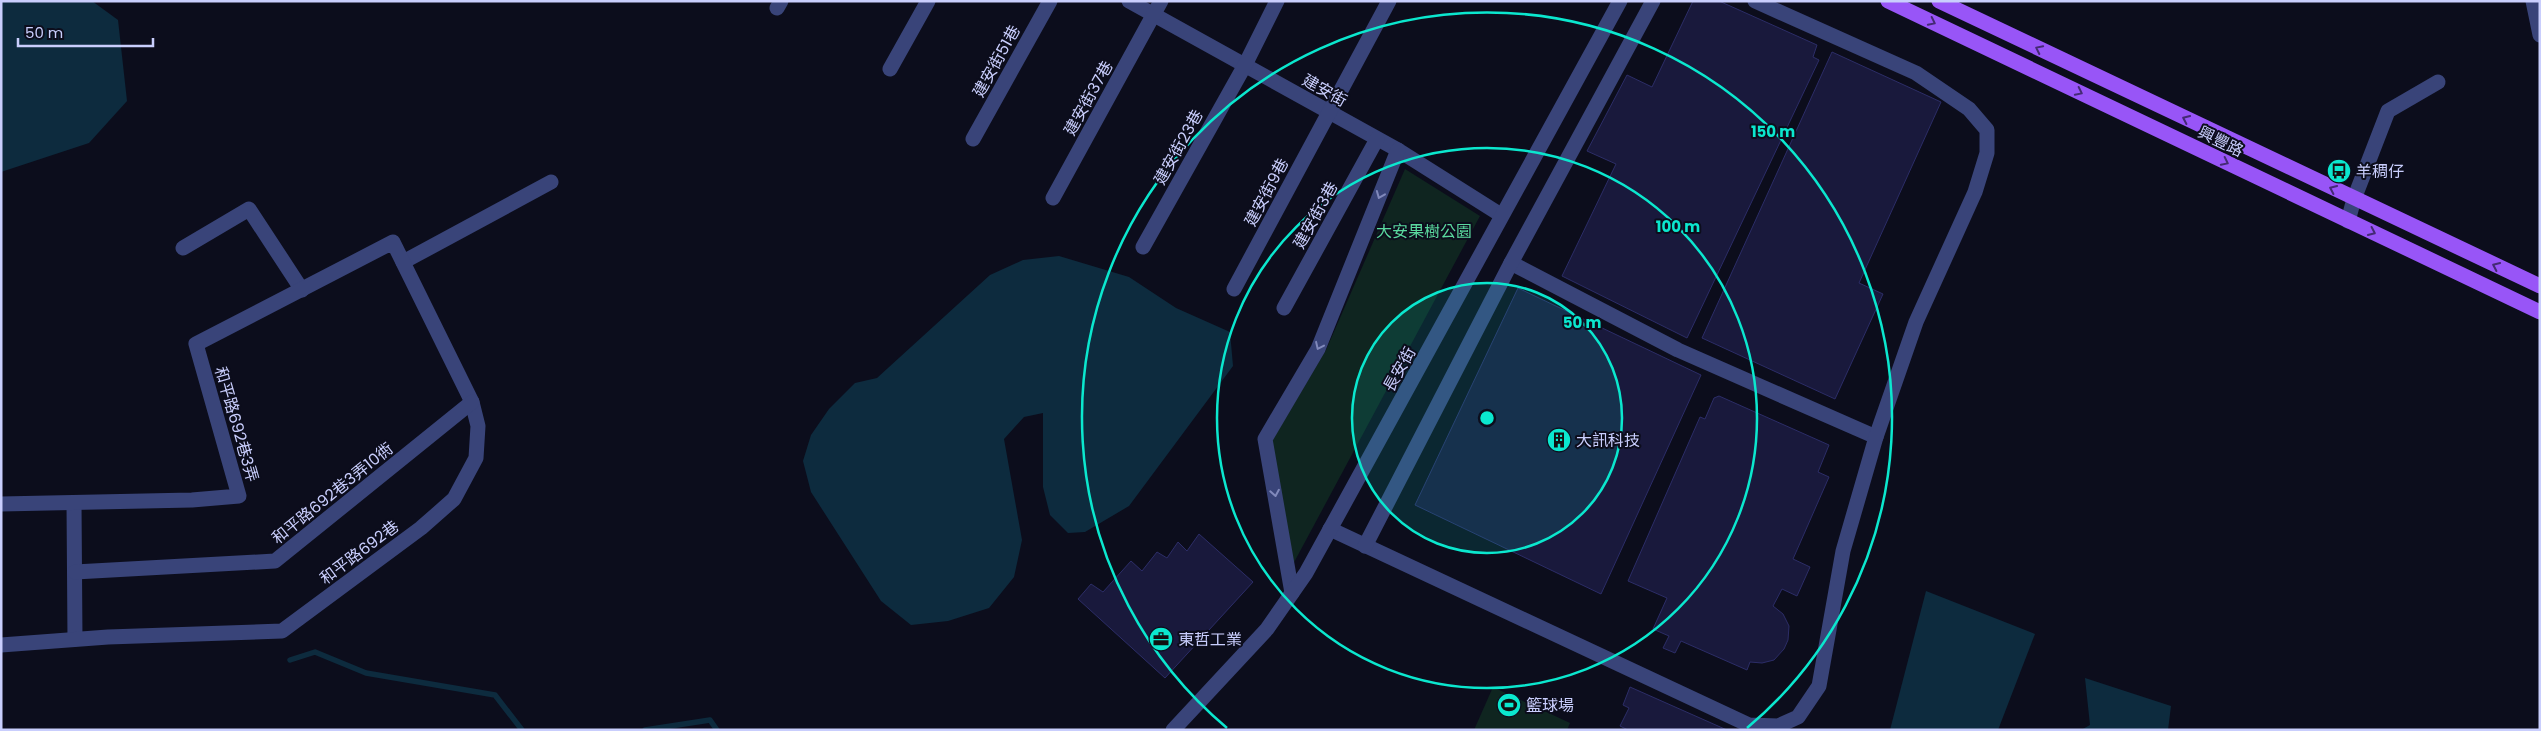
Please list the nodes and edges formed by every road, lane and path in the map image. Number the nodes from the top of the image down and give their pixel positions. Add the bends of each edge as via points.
1 (928, 1) edge
2 (1050, 1) edge
3 (1129, 1) edge
4 (1161, 1) edge
5 (1277, 1) edge
6 (1389, 1) edge
7 (1620, 1) edge
8 (1653, 1) edge
9 (1755, 1) edge
10 (1888, 1) edge
11 (2533, 1) edge
12 (1945, 2) edge
13 (1154, 15) junction
14 (2540, 35) edge
15 (1244, 65) junction
16 (890, 70) dead end
17 (2438, 82) dead end
18 (1329, 112) junction
19 (973, 139) dead end
20 (1377, 139) junction
21 (1398, 150) junction
22 (551, 182) dead end
23 (1053, 198) dead end
24 (2354, 199) junction
25 (1501, 215) junction
26 (2348, 221) junction
27 (392, 242) joint
28 (1143, 247) dead end
29 (183, 248) dead end
30 (403, 262) junction
31 (1511, 263) junction
32 (2540, 286) edge
33 (1234, 289) dead end
34 (302, 290) junction
35 (1284, 308) dead end
36 (2540, 312) edge
37 (472, 402) junction
38 (1876, 437) junction
39 (1, 504) edge
40 (74, 504) junction
41 (1330, 529) junction
42 (1365, 546) junction
43 (75, 572) junction
44 (1292, 592) junction
45 (75, 639) junction
46 (1, 644) edge
47 (1173, 730) edge

1 - 16 street
2 - 19 street, 建安街51巷
3 - 13 street, 建安街
4 - 13 street, 建安街37巷
5 - 15 street, 建安街23巷
6 - 18 street, 建安街9巷
7 - 25 street, 長安街
8 - 31 street
9 - 38 street via 1916,73 1969,110 1987,130 1987,153 1975,192 1916,322
10 -> 26 main road, 興豐路
11 - 14 street
24 -> 12 main road, 興豐路
13 - 15 street, 建安街
13 - 23 street, 建安街37巷
15 - 18 street, 建安街
15 - 28 street, 建安街23巷
17 - 24 street via 2388,110
18 - 20 street, 建安街
18 - 33 street, 建安街9巷
20 - 21 street, 建安街
20 - 35 street, 建安街3巷
21 - 25 street, 建安街
21 -> 44 street via 1318,349 1265,439
22 - 30 street
24 - 26 street
32 -> 24 main road, 興豐路
25 - 41 street, 長安街
26 -> 36 main road, 興豐路
27 - 30 street, 和平路692巷
27 - 34 street, 和平路692巷3弄
29 - 34 street via 249,208
30 - 37 street, 和平路692巷
31 - 38 street via 1678,350
31 - 42 street
34 - 40 street, 和平路692巷3弄 via 196,344 239,496
37 - 43 street, 和平路692巷3弄10衖 via 275,561
37 - 45 street, 和平路692巷 via 478,426 476,458 454,499 282,631
38 - 42 street via 1843,550 1819,686 1798,717 1778,726 1749,725
39 - 40 street
40 - 43 street
41 - 42 street
41 - 44 street, 長安街
43 - 45 street
44 - 47 street, 長安街 via 1267,629
45 - 46 street, 和平路692巷

